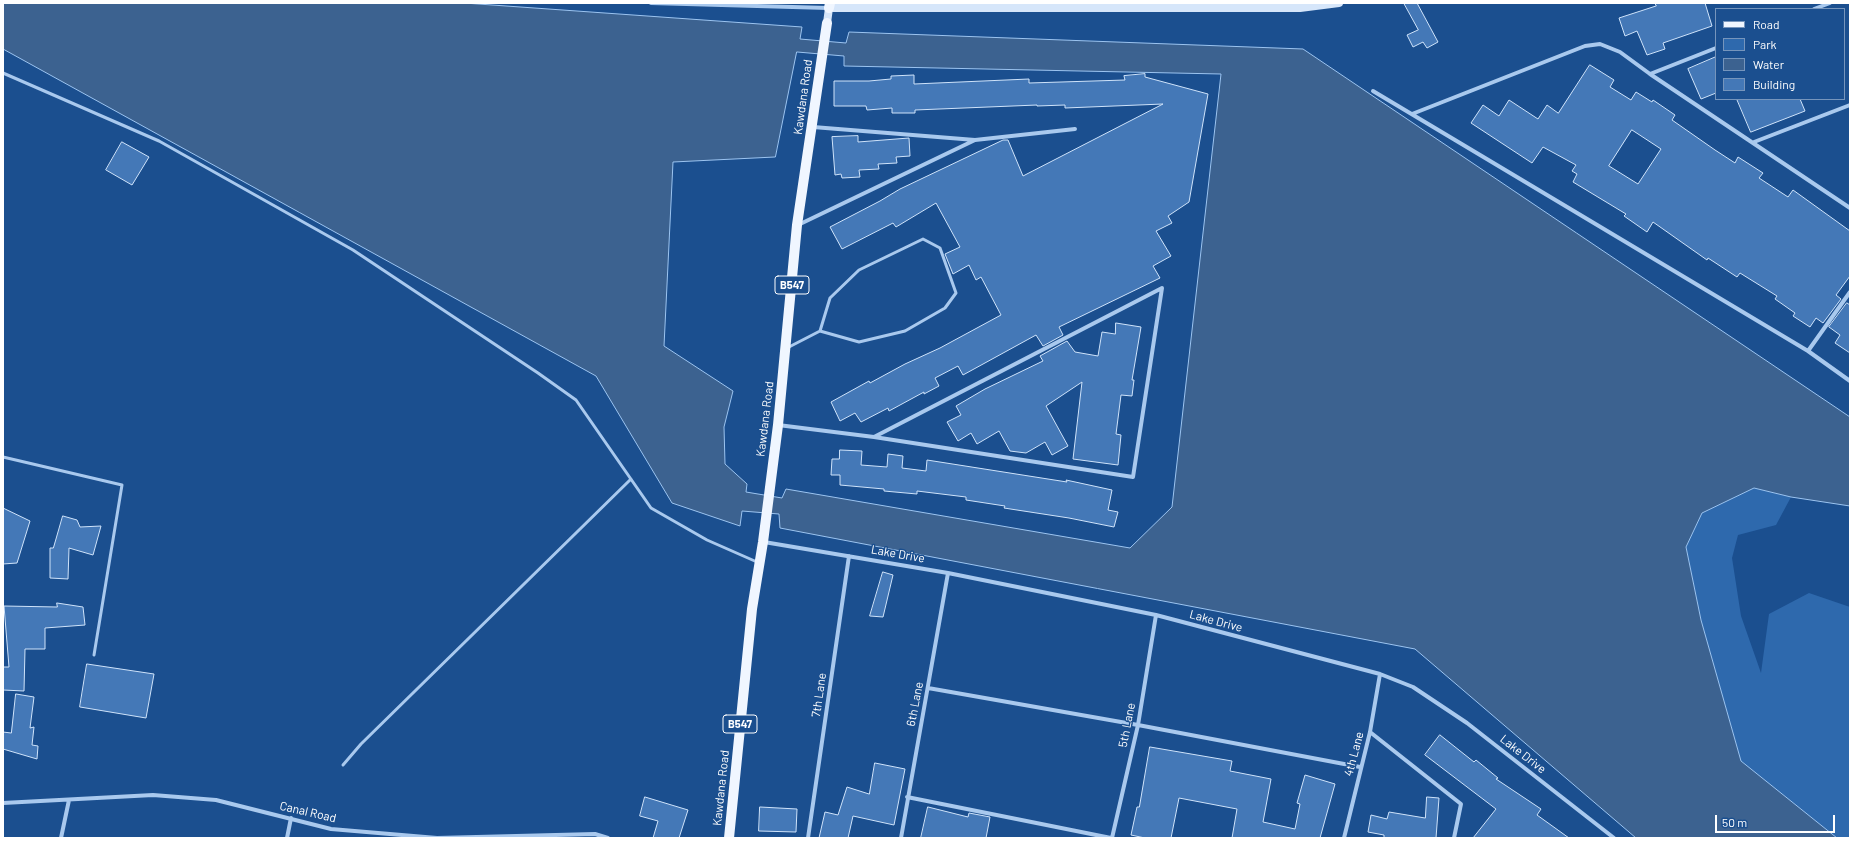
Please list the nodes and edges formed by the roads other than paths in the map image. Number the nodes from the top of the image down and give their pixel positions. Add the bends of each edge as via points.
1 (651, 3) edge
2 (1339, 3) edge
3 (1830, 3) edge
4 (830, 5) edge
5 (1817, 8) edge
6 (826, 23) joint
7 (1715, 48) edge
8 (3, 74) edge
9 (1650, 74) junction
10 (1373, 91) dead end
11 (1850, 105) edge
12 (1412, 114) junction
13 (813, 127) junction
14 (1075, 130) dead end
15 (975, 140) junction
16 (1754, 142) junction
17 (1850, 208) edge
18 (797, 225) junction
19 (1850, 292) edge
20 (820, 331) junction
21 (785, 348) junction
22 (1808, 351) junction
23 (1850, 381) edge
24 (778, 425) junction
25 (874, 437) junction
26 (3, 457) edge
27 (631, 479) junction
28 (763, 542) junction
29 (849, 556) junction
30 (759, 563) junction
31 (948, 573) junction
32 (1156, 615) junction
33 (94, 655) dead end
34 (1380, 674) junction
35 (928, 688) junction
36 (1138, 725) junction
37 (1370, 732) junction
38 (343, 765) dead end
39 (1360, 767) junction
40 (907, 797) junction
41 (69, 800) junction
42 (3, 803) edge
43 (291, 818) junction
44 (62, 838) edge
45 (287, 838) edge
46 (437, 838) edge
47 (608, 838) edge
48 (729, 838) edge
49 (808, 838) edge
50 (901, 838) edge
51 (1112, 838) edge
52 (1344, 838) edge
53 (1454, 838) edge
54 (1614, 838) edge

1 - 4 street
2 - 4 main road via 1300,8
3 - 5 street
4 - 6 main road, Kawdana Road
6 - 13 main road, Kawdana Road / B547
7 - 9 street
8 - 27 lane via 159,141 353,250 538,372 576,400
9 - 12 street via 1620,52 1600,44 1585,46
9 - 16 street
10 - 12 street
11 - 16 street
12 - 22 street
13 - 15 street
13 - 18 main road, Kawdana Road / B547
14 - 15 street
15 - 18 street
16 - 17 street
18 - 21 main road, Kawdana Road / B547
19 - 22 street
20 - 20 lane via 830,298 859,270 923,239 940,248 956,293 945,308 905,331 859,342
20 - 21 lane
21 - 24 main road, Kawdana Road / B547
22 - 23 street
24 - 25 street
24 - 28 main road, Kawdana Road / B547
25 - 25 street via 1133,477 1162,288 980,383
26 - 33 lane via 122,485
27 - 30 lane via 651,508 707,540
27 - 38 lane via 361,744
28 - 29 street, Lake Drive
28 - 30 main road, Kawdana Road / B547
29 - 31 street, Lake Drive
29 - 49 street, 7th Lane
30 - 48 main road, Kawdana Road / B547
31 - 32 street, Lake Drive
31 - 35 street, 6th Lane
32 - 34 street, Lake Drive
32 - 36 street, 5th Lane
34 - 37 street, 4th Lane
34 - 54 street, Lake Drive via 1413,687 1467,723
35 - 36 street
35 - 40 street, 6th Lane
36 - 39 street
36 - 51 street, 5th Lane
37 - 39 street, 4th Lane
37 - 53 street via 1461,804
39 - 52 street, 4th Lane
40 - 50 street, 6th Lane
40 - 51 street
41 - 42 street, Canal Road
41 - 43 street, Canal Road via 154,795 216,800
41 - 44 street
43 - 45 street
43 - 46 street, Canal Road via 332,829
46 - 47 street, Canal Road via 595,834

